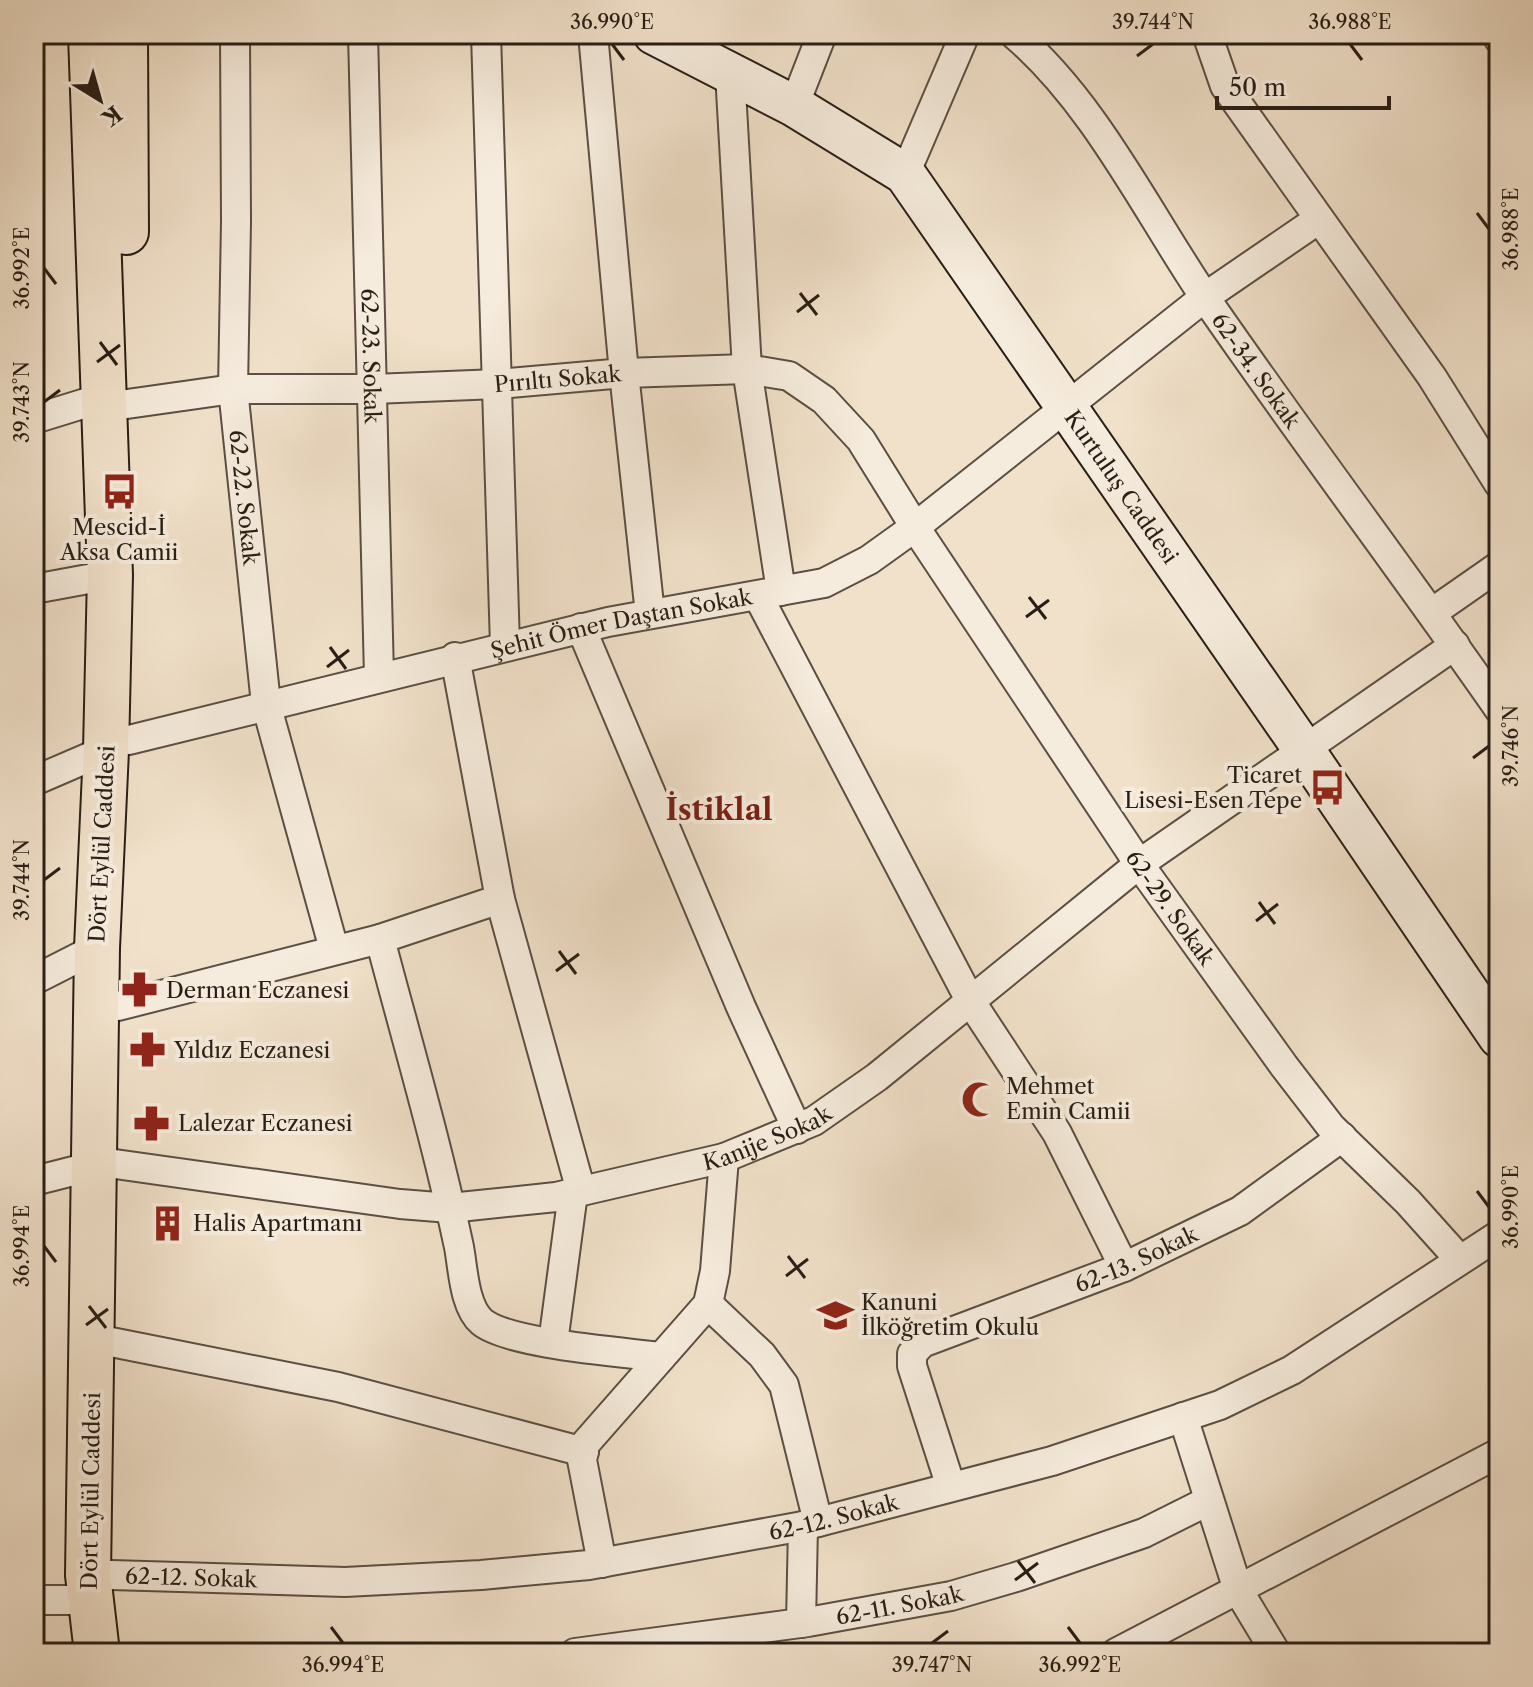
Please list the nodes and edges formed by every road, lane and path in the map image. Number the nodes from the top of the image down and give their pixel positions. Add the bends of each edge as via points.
1 (91, 34) edge
2 (125, 34) edge
3 (235, 34) edge
4 (363, 34) edge
5 (486, 34) edge
6 (593, 34) edge
7 (822, 34) edge
8 (965, 34) edge
9 (1014, 34) edge
10 (1207, 34) edge
11 (660, 35) edge
12 (730, 73) junction
13 (794, 106) junction
14 (905, 174) junction
15 (1319, 219) junction
16 (1205, 297) junction
17 (747, 369) junction
18 (624, 373) junction
19 (498, 384) junction
20 (233, 389) junction
21 (373, 389) junction
22 (114, 401) junction
23 (1065, 408) junction
24 (34, 419) edge
25 (1499, 484) edge
26 (915, 527) junction
27 (1499, 566) edge
28 (110, 575) junction
29 (34, 589) edge
30 (770, 594) junction
31 (1433, 612) junction
32 (650, 614) junction
33 (581, 628) junction
34 (1455, 645) junction
35 (505, 646) junction
36 (455, 657) junction
37 (379, 676) junction
38 (266, 704) junction
39 (1499, 709) edge
40 (118, 745) junction
41 (1304, 750) junction
42 (34, 781) edge
43 (1139, 864) junction
44 (500, 899) junction
45 (380, 939) junction
46 (97, 948) junction
47 (334, 949) junction
48 (34, 980) edge
49 (971, 1002) junction
50 (118, 1006) junction
51 (1499, 1037) edge
52 (797, 1129) junction
53 (1342, 1137) junction
54 (724, 1158) junction
55 (104, 1165) junction
56 (34, 1181) edge
57 (577, 1192) junction
58 (450, 1208) junction
59 (1499, 1235) edge
60 (1460, 1260) junction
61 (1124, 1267) junction
62 (708, 1304) junction
63 (111, 1342) junction
64 (553, 1343) junction
65 (661, 1357) junction
66 (1183, 1417) junction
67 (584, 1452) junction
68 (1499, 1453) edge
69 (951, 1487) junction
70 (1208, 1501) junction
71 (811, 1524) junction
72 (602, 1563) junction
73 (100, 1588) junction
74 (1238, 1590) junction
75 (34, 1600) edge
76 (801, 1623) junction
77 (97, 1653) edge
78 (120, 1653) edge
79 (575, 1653) edge
80 (1116, 1653) edge
81 (1276, 1653) edge

1 - 22 main road, Dört Eylül Caddesi
2 - 22 main road, Dört Eylül Caddesi
3 - 20 street, 62-22. Sokak
4 - 21 street, 62-23. Sokak
5 - 19 street
6 - 18 street
7 - 13 street
8 - 14 street
9 - 16 street, 62-34. Sokak via 1075,101
10 - 15 street via 1225,86
11 - 12 street, Kurtuluş Caddesi
12 - 13 street, Kurtuluş Caddesi
12 - 17 street
13 - 14 street, Kurtuluş Caddesi
14 - 23 street, Kurtuluş Caddesi
15 - 16 street, Şehit Ömer Daştan Sokak
15 - 25 street via 1432,377
16 - 23 street, Şehit Ömer Daştan Sokak
16 - 31 street, 62-34. Sokak
17 - 18 street, Pırıltı Sokak
17 - 26 street, Pırıltı Sokak via 789,376 824,400 861,440
17 - 30 street
18 - 19 street, Pırıltı Sokak
18 - 32 street
19 - 21 street, Pırıltı Sokak
19 - 35 street
20 - 21 street, Pırıltı Sokak
20 - 22 street, Pırıltı Sokak
20 - 38 street, 62-22. Sokak
21 - 37 street, 62-23. Sokak
22 - 24 street, Pırıltı Sokak
22 - 28 main road, Dört Eylül Caddesi
22 - 40 main road, Dört Eylül Caddesi
23 - 26 street, Şehit Ömer Daştan Sokak
23 - 41 street, Kurtuluş Caddesi
26 - 30 street, Şehit Ömer Daştan Sokak via 824,583
26 - 43 street, 62-29. Sokak
27 - 31 street
28 - 29 street
28 - 40 main road, Dört Eylül Caddesi
30 - 32 street, Şehit Ömer Daştan Sokak
30 - 49 street
31 - 34 street, 62-34. Sokak
32 - 33 street, Şehit Ömer Daştan Sokak
33 - 35 street, Şehit Ömer Daştan Sokak
33 - 52 street
34 - 39 street, 62-34. Sokak
34 - 41 street, Kanije Sokak
35 - 36 street, Şehit Ömer Daştan Sokak
36 - 37 street, Şehit Ömer Daştan Sokak
36 - 44 street
37 - 38 street, Şehit Ömer Daştan Sokak
38 - 40 street, Şehit Ömer Daştan Sokak
38 - 47 street, 62-22. Sokak
40 - 42 street, Şehit Ömer Daştan Sokak
40 - 46 main road, Dört Eylül Caddesi
40 - 50 main road, Dört Eylül Caddesi
41 - 43 street, Kanije Sokak
41 - 51 street, Kurtuluş Caddesi
43 - 49 street, Kanije Sokak
43 - 53 street, 62-29. Sokak via 1284,1066
44 - 45 street
44 - 57 street
45 - 47 street
45 - 58 street
46 - 48 street
46 - 55 main road, Dört Eylül Caddesi
47 - 50 street
49 - 52 street, Kanije Sokak via 877,1077
49 - 61 street via 1057,1133
50 - 55 main road, Dört Eylül Caddesi
52 - 54 street, Kanije Sokak
53 - 60 street, 62-29. Sokak
53 - 61 street, 62-13. Sokak via 1240,1211
54 - 57 street, Kanije Sokak
54 - 62 street
55 - 56 street
55 - 58 street, Kanije Sokak
55 - 63 main road, Dört Eylül Caddesi
55 - 73 main road, Dört Eylül Caddesi
57 - 58 street, Kanije Sokak
57 - 64 street
58 - 64 street via 479,1320 497,1331
59 - 60 street, 62-12. Sokak
60 - 66 street, 62-12. Sokak via 1292,1370
61 - 69 street, 62-13. Sokak via 916,1349 912,1366
62 - 65 street
62 - 71 street via 762,1355 784,1385
63 - 67 street via 338,1387
63 - 73 main road, Dört Eylül Caddesi
64 - 65 street
65 - 67 street via 585,1444
66 - 69 street, 62-12. Sokak via 1052,1461
66 - 70 street
67 - 72 street
68 - 74 street
69 - 71 street, 62-12. Sokak
70 - 74 street
70 - 76 street, 62-11. Sokak via 1144,1533 1016,1577 951,1596
71 - 72 street, 62-12. Sokak
71 - 76 street
72 - 73 street, 62-12. Sokak via 345,1582
73 - 75 street, 62-12. Sokak
73 - 77 main road, Dört Eylül Caddesi
73 - 78 main road, Dört Eylül Caddesi
74 - 80 street
74 - 81 street
76 - 79 street, 62-11. Sokak

